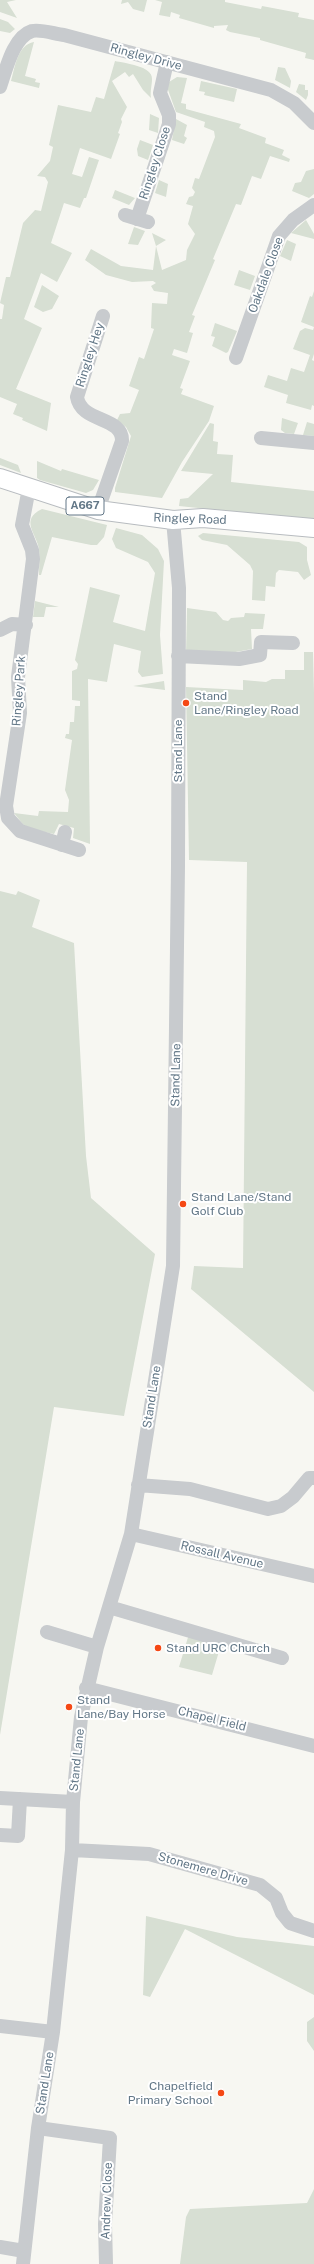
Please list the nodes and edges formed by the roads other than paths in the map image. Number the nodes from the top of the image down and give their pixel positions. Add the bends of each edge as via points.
1 (167, 62) junction
2 (0, 87) edge
3 (314, 123) edge
4 (314, 205) edge
5 (137, 218) dead end
6 (103, 316) dead end
7 (236, 358) dead end
8 (268, 435) dead end
9 (314, 443) edge
10 (0, 478) edge
11 (30, 488) junction
12 (98, 510) junction
13 (173, 520) junction
14 (314, 528) edge
15 (26, 625) junction
16 (0, 630) edge
17 (293, 643) dead end
18 (178, 656) junction
19 (79, 850) dead end
20 (314, 1478) edge
21 (138, 1485) junction
22 (131, 1534) junction
23 (314, 1576) edge
24 (109, 1607) junction
25 (47, 1632) dead end
26 (97, 1647) junction
27 (282, 1658) dead end
28 (86, 1688) junction
29 (314, 1746) edge
30 (0, 1798) edge
31 (20, 1799) junction
32 (73, 1802) junction
33 (0, 1835) edge
34 (72, 1850) junction
35 (314, 1930) edge
36 (0, 2026) edge
37 (53, 2032) junction
38 (38, 2128) junction
39 (0, 2247) edge
40 (23, 2258) edge
41 (106, 2264) edge

1 - 2 street, Ringley Drive via 64,35 34,31 21,37
1 - 3 street, Ringley Drive via 271,90 294,103
1 - 5 street, Ringley Close via 160,94 169,115 169,124
4 - 7 street, Oakdale Close via 287,226 279,236
6 - 12 street, Ringley Hey via 77,397 79,406 121,430 122,435 122,442
8 - 9 street
10 - 11 main road, Ringley Road / A667
11 - 12 main road, Ringley Road / A667
11 - 15 street, Ringley Park via 22,525 33,559
12 - 13 main road, Ringley Road / A667
13 - 14 main road, Ringley Road / A667 via 203,518
13 - 18 street, Stand Lane via 178,588
15 - 16 street via 12,624
15 - 19 street, Ringley Park via 18,677 20,713 6,806 8,818 20,831 64,838
17 - 18 street via 261,642 260,655 239,659
18 - 21 street, Stand Lane via 173,1266
20 - 21 street via 308,1478 293,1497 281,1506 268,1509 190,1489
21 - 22 street, Stand Lane
22 - 23 street, Rossall Avenue
22 - 24 street, Stand Lane
24 - 26 street, Stand Lane
24 - 27 street
25 - 26 street
26 - 28 street, Stand Lane
28 - 29 street, Chapel Field
28 - 32 street, Stand Lane via 76,1755
30 - 31 street
31 - 32 street
31 - 33 street via 18,1836
32 - 34 street, Stand Lane
34 - 35 street, Stonemere Drive via 149,1854 260,1885 276,1898 282,1913 290,1923
34 - 37 street, Stand Lane
36 - 37 street
37 - 38 street, Stand Lane
38 - 40 street, Stand Lane
38 - 41 street, Andrew Close via 110,2138 105,2224
39 - 40 street

